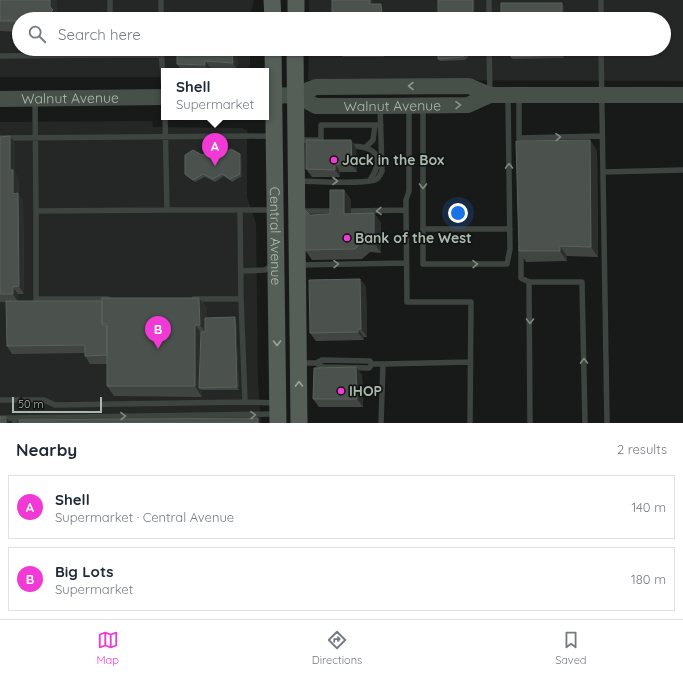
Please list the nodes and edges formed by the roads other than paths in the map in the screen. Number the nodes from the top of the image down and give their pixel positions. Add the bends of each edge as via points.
1 (110, 0) edge
2 (161, 0) edge
3 (272, 0) edge
4 (296, 0) edge
5 (489, 0) edge
6 (601, 0) edge
7 (110, 12) edge
8 (161, 12) edge
9 (272, 12) edge
10 (296, 12) edge
11 (489, 12) edge
12 (601, 12) edge
13 (0, 56) edge
14 (12, 56) edge
15 (162, 56) edge
16 (273, 56) edge
17 (295, 56) edge
18 (489, 56) edge
19 (602, 56) edge
20 (163, 68) edge
21 (295, 95) junction
22 (490, 95) junction
23 (513, 95) junction
24 (602, 95) junction
25 (683, 95) edge
26 (270, 96) edge
27 (161, 97) edge
28 (0, 99) edge
29 (36, 99) junction
30 (380, 106) junction
31 (416, 106) junction
32 (165, 120) edge
33 (378, 125) junction
34 (165, 136) junction
35 (275, 136) junction
36 (602, 136) junction
37 (0, 138) edge
38 (36, 138) junction
39 (519, 138) junction
40 (296, 143) junction
41 (519, 145) edge
42 (326, 146) edge
43 (341, 146) edge
44 (366, 147) junction
45 (683, 170) edge
46 (603, 172) junction
47 (370, 180) junction
48 (296, 181) junction
49 (167, 210) junction
50 (240, 210) junction
51 (276, 210) junction
52 (406, 210) junction
53 (36, 211) junction
54 (337, 211) edge
55 (351, 211) dead end
56 (296, 212) junction
57 (423, 229) junction
58 (510, 229) junction
59 (521, 241) edge
60 (406, 263) junction
61 (276, 264) junction
62 (297, 265) junction
63 (241, 271) junction
64 (529, 282) junction
65 (114, 299) edge
66 (190, 299) edge
67 (242, 299) junction
68 (298, 340) junction
69 (470, 362) junction
70 (298, 363) junction
71 (383, 364) junction
72 (0, 400) edge
73 (245, 402) junction
74 (278, 413) edge
75 (0, 418) edge
76 (14, 421) edge
77 (299, 423) edge
78 (381, 423) edge
79 (470, 423) edge
80 (530, 423) edge
81 (585, 423) edge
82 (607, 423) edge

1 - 7 lane
2 - 8 lane
3 - 9 main road
4 - 10 main road
5 - 11 lane
6 - 12 lane
13 - 14 lane
15 - 20 lane
16 - 26 main road, Central Avenue
17 - 21 main road, Central Avenue
18 - 22 lane
19 - 24 lane
22 -> 21 street, Walnut Avenue via 469,86 316,87
21 - 26 street, Walnut Avenue
21 - 30 street, Walnut Avenue via 316,106
21 - 40 main road, Central Avenue
22 - 23 street, Walnut Avenue
31 -> 22 street, Walnut Avenue via 468,105
23 - 24 street, Walnut Avenue
23 - 39 lane
58 -> 23 lane
24 - 25 street, Walnut Avenue
24 - 36 lane
26 - 35 main road, Central Avenue
27 - 29 street, Walnut Avenue
28 - 29 street, Walnut Avenue
29 - 38 lane
30 - 31 street, Walnut Avenue
30 - 33 lane
31 - 52 lane
31 -> 57 lane
32 - 34 lane
33 - 40 lane via 320,125 320,140
33 - 44 lane via 373,140
33 - 47 lane via 382,171 379,178
34 - 35 lane
34 - 38 lane
34 - 49 lane
35 - 51 main road, Central Avenue
39 -> 36 lane
36 - 46 lane
37 - 38 lane
38 - 53 lane
39 - 41 lane
40 - 42 lane
40 - 48 main road, Central Avenue
43 - 44 lane
44 - 47 lane via 375,152 377,158 375,173
45 - 46 lane
46 - 82 lane
48 -> 47 lane
48 - 56 main road, Central Avenue
49 - 50 lane
49 - 53 lane
50 - 51 lane
50 - 63 lane
51 - 61 main road, Central Avenue
52 -> 55 lane
52 - 60 lane
53 - 65 lane via 36,299
54 - 56 lane
56 - 62 main road, Central Avenue
57 - 58 lane
57 -> 58 lane via 423,264 507,264
59 - 64 lane via 521,278
62 -> 60 lane
60 - 69 lane via 407,302 470,302
61 - 63 lane via 265,270
61 - 68 main road via 282,266 286,276 286,326
61 -> 74 main road, Central Avenue
62 - 68 main road, Central Avenue
63 - 67 lane
64 -> 80 lane
81 -> 64 lane via 582,282
66 - 67 lane
67 - 73 lane
68 - 70 main road, Central Avenue
69 - 71 lane
69 - 79 lane
70 - 71 lane via 316,363 322,360 370,361 372,364
77 -> 70 main road, Central Avenue
71 - 78 lane
72 - 73 lane via 44,400 55,405
73 - 74 lane
76 -> 74 lane
75 - 76 lane

